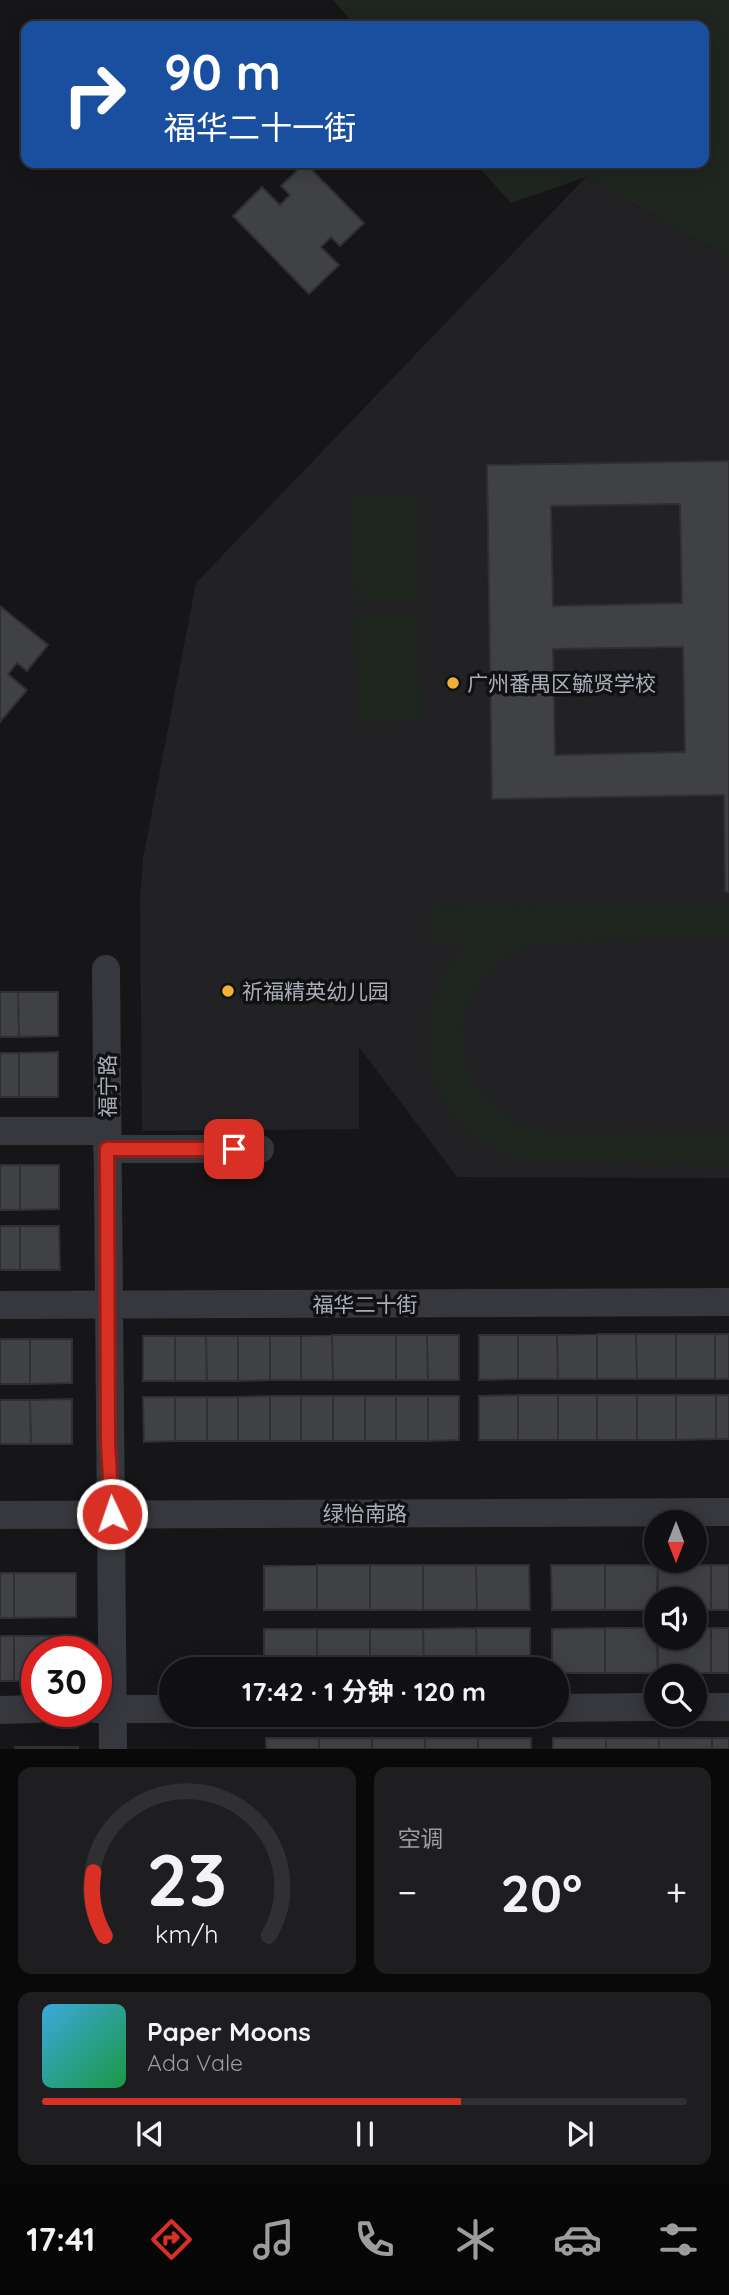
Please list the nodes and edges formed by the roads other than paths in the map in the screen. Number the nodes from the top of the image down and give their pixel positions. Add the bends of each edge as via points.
1 (106, 969) dead end
2 (0, 1131) edge
3 (107, 1140) junction
4 (260, 1149) dead end
5 (729, 1303) edge
6 (0, 1305) edge
7 (108, 1305) junction
8 (729, 1512) edge
9 (112, 1514) junction
10 (0, 1515) edge
11 (108, 1636) edge
12 (644, 1707) edge
13 (707, 1707) edge
14 (729, 1707) edge
15 (569, 1708) edge
16 (21, 1709) edge
17 (112, 1709) edge
18 (159, 1709) edge
19 (0, 1710) edge
20 (109, 1727) edge
21 (113, 1749) edge

1 - 3 street, 福宁路
2 - 3 street
3 - 4 street
3 - 7 street, 福宁路
5 - 7 street, 福华二十街
6 - 7 street, 福华二十街
7 - 9 street, 福宁路
8 - 9 street, 绿怡南路
9 - 10 street, 绿怡南路
9 - 11 street, 福宁路
12 - 15 street
13 - 14 street
16 - 19 street
17 - 18 street
20 - 21 street, 福宁路

